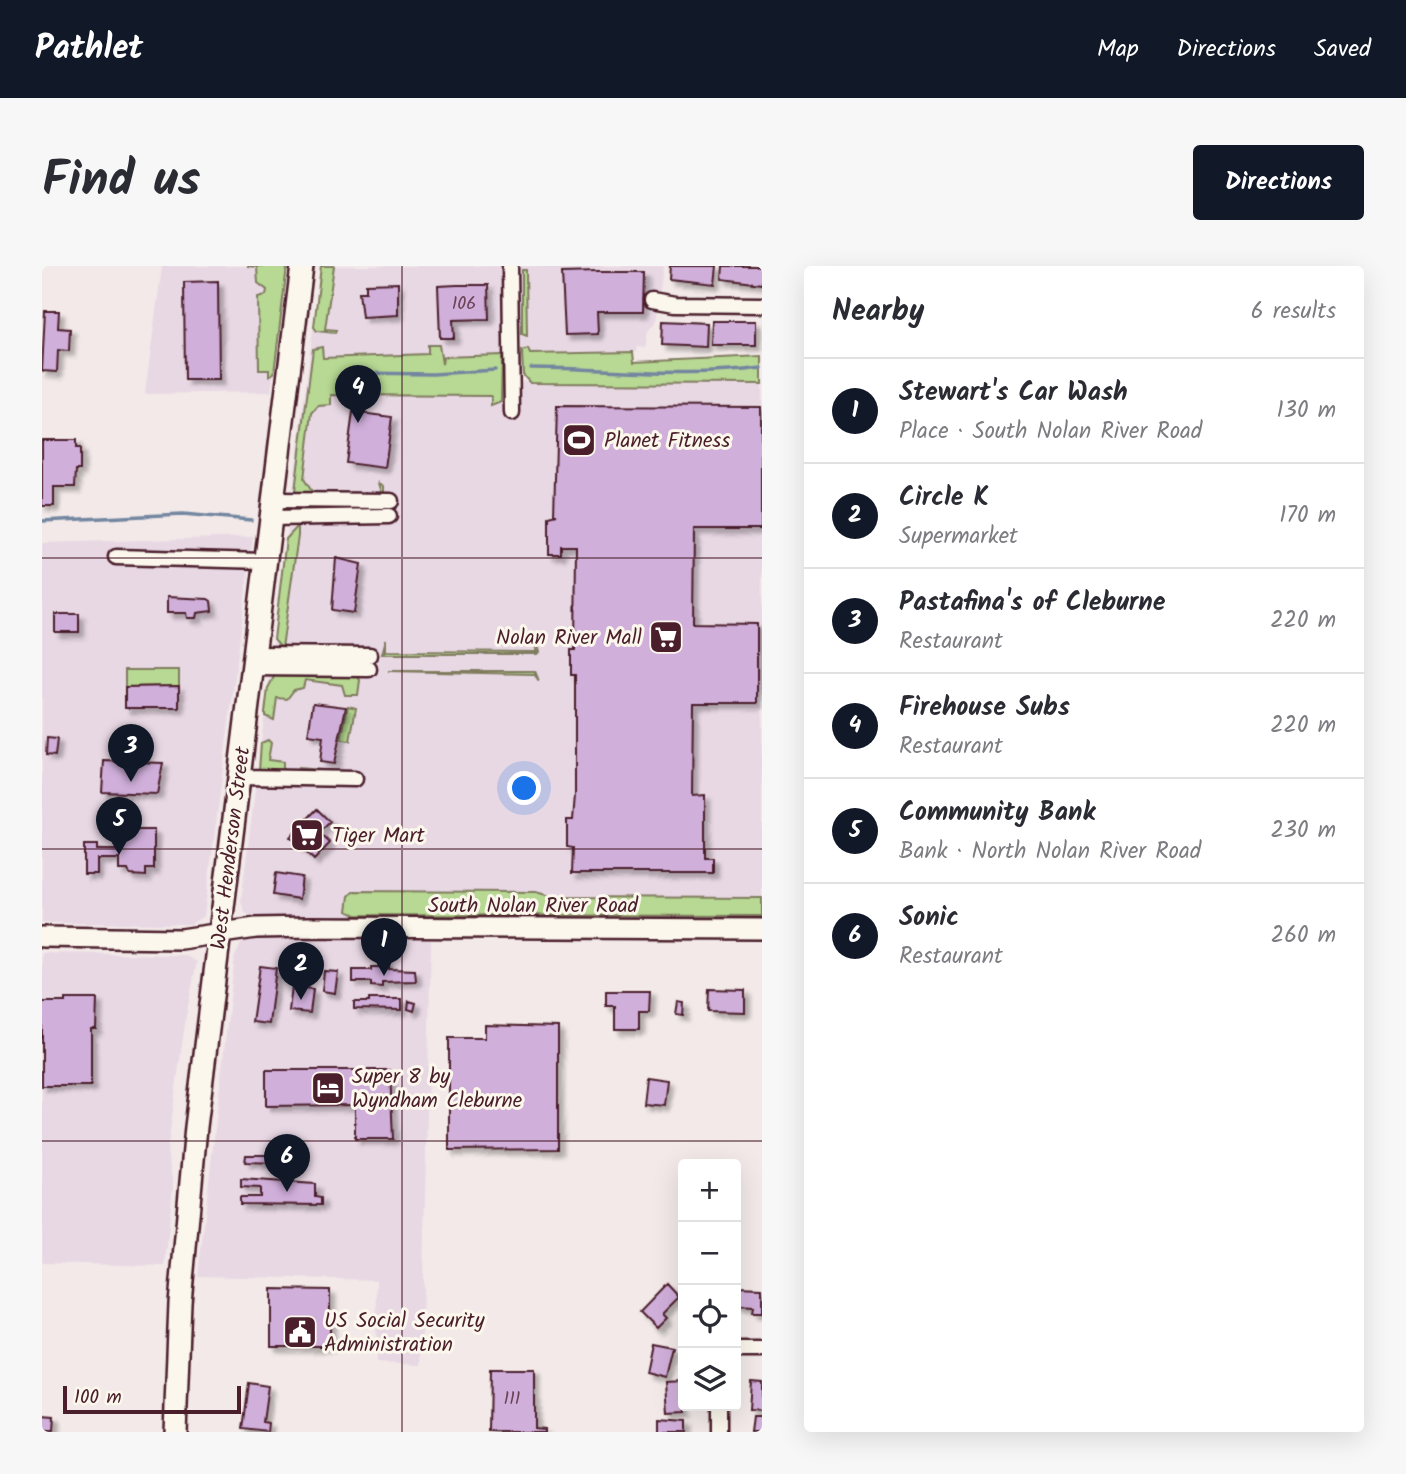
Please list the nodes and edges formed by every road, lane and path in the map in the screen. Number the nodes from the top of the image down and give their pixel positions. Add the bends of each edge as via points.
1 (302, 266) edge
2 (510, 266) edge
3 (652, 300) dead end
4 (762, 305) edge
5 (512, 413) dead end
6 (272, 509) junction
7 (390, 509) dead end
8 (116, 557) dead end
9 (266, 561) junction
10 (253, 661) junction
11 (369, 662) dead end
12 (239, 781) junction
13 (354, 783) dead end
14 (762, 929) edge
15 (220, 933) junction
16 (42, 937) edge
17 (741, 1350) edge
18 (762, 1350) edge
19 (719, 1411) edge
20 (174, 1432) edge
21 (719, 1432) edge

1 - 6 main road, West Henderson Street
2 - 5 street
3 - 4 street
6 - 7 street
6 - 9 main road, West Henderson Street
8 - 9 street
9 - 10 main road, West Henderson Street
10 - 11 street
10 - 12 main road, West Henderson Street
12 - 13 street
12 - 15 main road, West Henderson Street
14 - 15 main road, South Nolan River Road via 256,928
15 - 16 main road, South Nolan River Road via 181,939
15 - 20 main road, West Henderson Street via 187,1219
17 - 18 street
19 - 21 street

